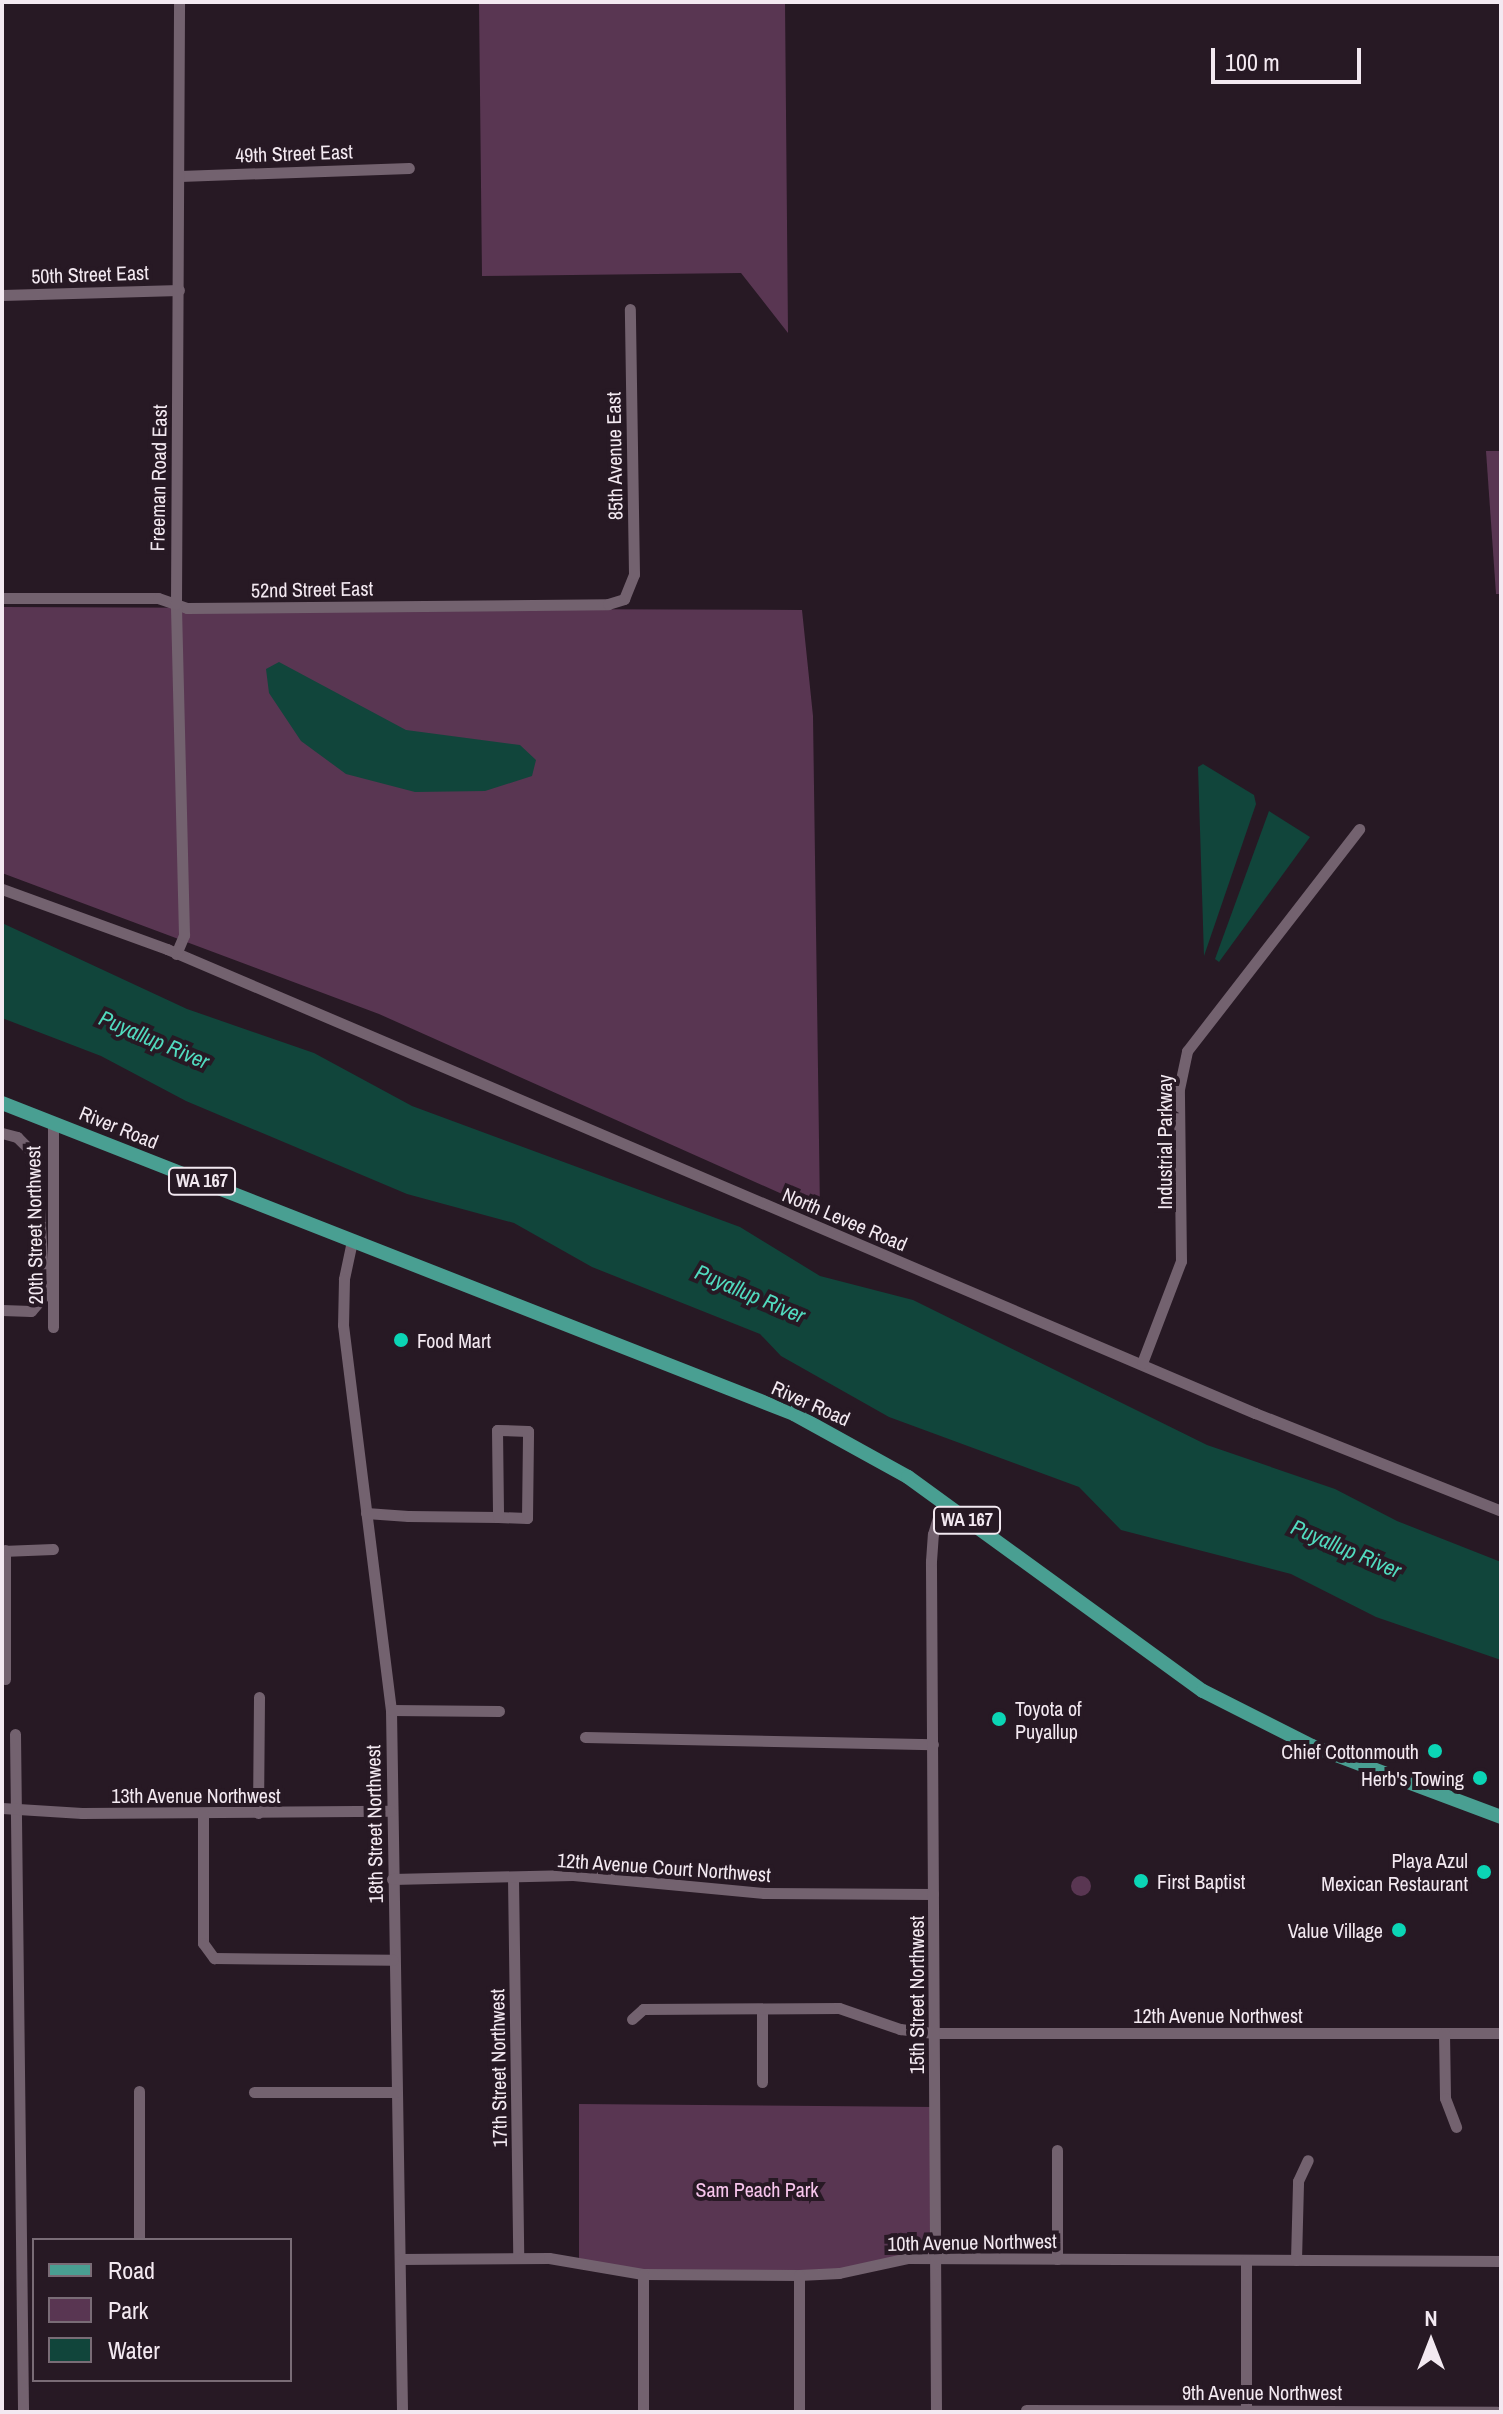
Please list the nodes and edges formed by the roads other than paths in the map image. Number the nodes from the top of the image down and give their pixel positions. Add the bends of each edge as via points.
1 (179, 2) edge
2 (409, 168) dead end
3 (180, 176) junction
4 (179, 290) junction
5 (2, 295) edge
6 (630, 309) dead end
7 (2, 598) edge
8 (624, 599) joint
9 (176, 604) junction
10 (1359, 829) dead end
11 (2, 889) edge
12 (176, 954) junction
13 (2, 1103) edge
14 (53, 1122) junction
15 (2, 1133) edge
16 (352, 1241) junction
17 (2, 1310) edge
18 (53, 1327) dead end
19 (1142, 1363) junction
20 (943, 1502) junction
21 (1501, 1511) edge
22 (366, 1513) junction
23 (498, 1517) junction
24 (53, 1549) dead end
25 (4, 1551) edge
26 (5, 1679) dead end
27 (259, 1697) dead end
28 (391, 1710) junction
29 (499, 1711) dead end
30 (15, 1734) dead end
31 (585, 1737) dead end
32 (933, 1744) junction
33 (8, 1808) edge
34 (391, 1811) junction
35 (203, 1813) junction
36 (258, 1813) junction
37 (1501, 1817) edge
38 (513, 1878) junction
39 (392, 1879) junction
40 (933, 1894) junction
41 (393, 1960) junction
42 (762, 2009) junction
43 (632, 2019) dead end
44 (934, 2033) junction
45 (1444, 2033) junction
46 (1501, 2033) edge
47 (762, 2082) dead end
48 (139, 2091) dead end
49 (254, 2092) dead end
50 (396, 2092) junction
51 (1456, 2127) dead end
52 (1057, 2150) dead end
53 (1308, 2160) dead end
54 (139, 2238) edge
55 (28, 2256) edge
56 (518, 2257) junction
57 (936, 2258) junction
58 (400, 2259) junction
59 (1057, 2259) junction
60 (1246, 2260) junction
61 (1296, 2260) junction
62 (1501, 2261) edge
63 (643, 2274) junction
64 (799, 2275) junction
65 (1026, 2410) edge
66 (1246, 2410) edge
67 (23, 2412) edge
68 (402, 2412) edge
69 (643, 2412) edge
70 (799, 2412) edge
71 (936, 2412) edge
72 (1497, 2412) edge

1 - 3 street, Freeman Road East
2 - 3 street, 49th Street East
3 - 4 street, Freeman Road East
4 - 5 street, 50th Street East
4 - 9 street, Freeman Road East
6 - 8 street, 85th Avenue East via 634,574
7 - 9 street, 52nd Street East via 158,598
8 - 9 street, 52nd Street East via 608,604
9 - 12 street, Freeman Road East via 184,935
10 - 19 street, Industrial Parkway via 1187,1051 1179,1089 1181,1261
11 - 12 street, North Levee Road
12 - 19 street, North Levee Road
13 - 14 main road, WA 167
14 - 16 main road, River Road / WA 167
14 - 18 street, 20th Street Northwest
15 - 17 street via 17,1137 36,1156 44,1296 38,1307 22,1313
16 - 20 main road, River Road / WA 167 via 794,1414 879,1459
16 - 22 street, 18th Street Northwest via 343,1325
19 - 21 street, North Levee Road
20 - 32 street, 15th Street Northwest via 933,1534 931,1577
20 - 37 main road, River Road / WA 167 via 1203,1691 1312,1746
22 - 23 street
22 - 28 street, 18th Street Northwest
23 - 23 street via 497,1430 528,1431 527,1518
24 - 25 street
25 - 26 street
27 - 36 street
28 - 29 street
28 - 34 street, 18th Street Northwest
30 - 33 street
31 - 32 street
32 - 40 street, 15th Street Northwest
33 - 35 street, 13th Avenue Northwest
33 - 55 street
34 - 36 street, 13th Avenue Northwest
34 - 39 street, 18th Street Northwest
35 - 36 street, 13th Avenue Northwest
35 - 41 street via 202,1927 209,1952 224,1960
38 - 39 street, 12th Avenue Court Northwest
38 - 40 street, 12th Avenue Court Northwest via 573,1875 807,1895
38 - 56 street, 17th Street Northwest
39 - 41 street, 18th Street Northwest
40 - 44 street, 15th Street Northwest
41 - 50 street, 18th Street Northwest
42 - 43 street, 12th Avenue Northwest via 643,2009
42 - 44 street, 12th Avenue Northwest via 839,2008 900,2029
42 - 47 street
44 - 45 street, 12th Avenue Northwest
44 - 57 street, 15th Street Northwest
45 - 46 street, 12th Avenue Northwest
45 - 51 street via 1445,2098
48 - 54 street
49 - 50 street
50 - 58 street, 18th Street Northwest
52 - 59 street
53 - 61 street via 1298,2181
55 - 67 street
56 - 58 street, 10th Avenue Northwest
56 - 63 street, 10th Avenue Northwest via 571,2259
57 - 59 street, 10th Avenue Northwest
57 - 64 street, 10th Avenue Northwest via 885,2260 839,2273
57 - 71 street, 15th Street Northwest
58 - 68 street, 18th Street Northwest
59 - 60 street, 10th Avenue Northwest
60 - 61 street, 10th Avenue Northwest
60 - 66 street
61 - 62 street, 10th Avenue Northwest
63 - 64 street, 10th Avenue Northwest
63 - 69 street
64 - 70 street
65 - 66 street, 9th Avenue Northwest
66 - 72 street, 9th Avenue Northwest

